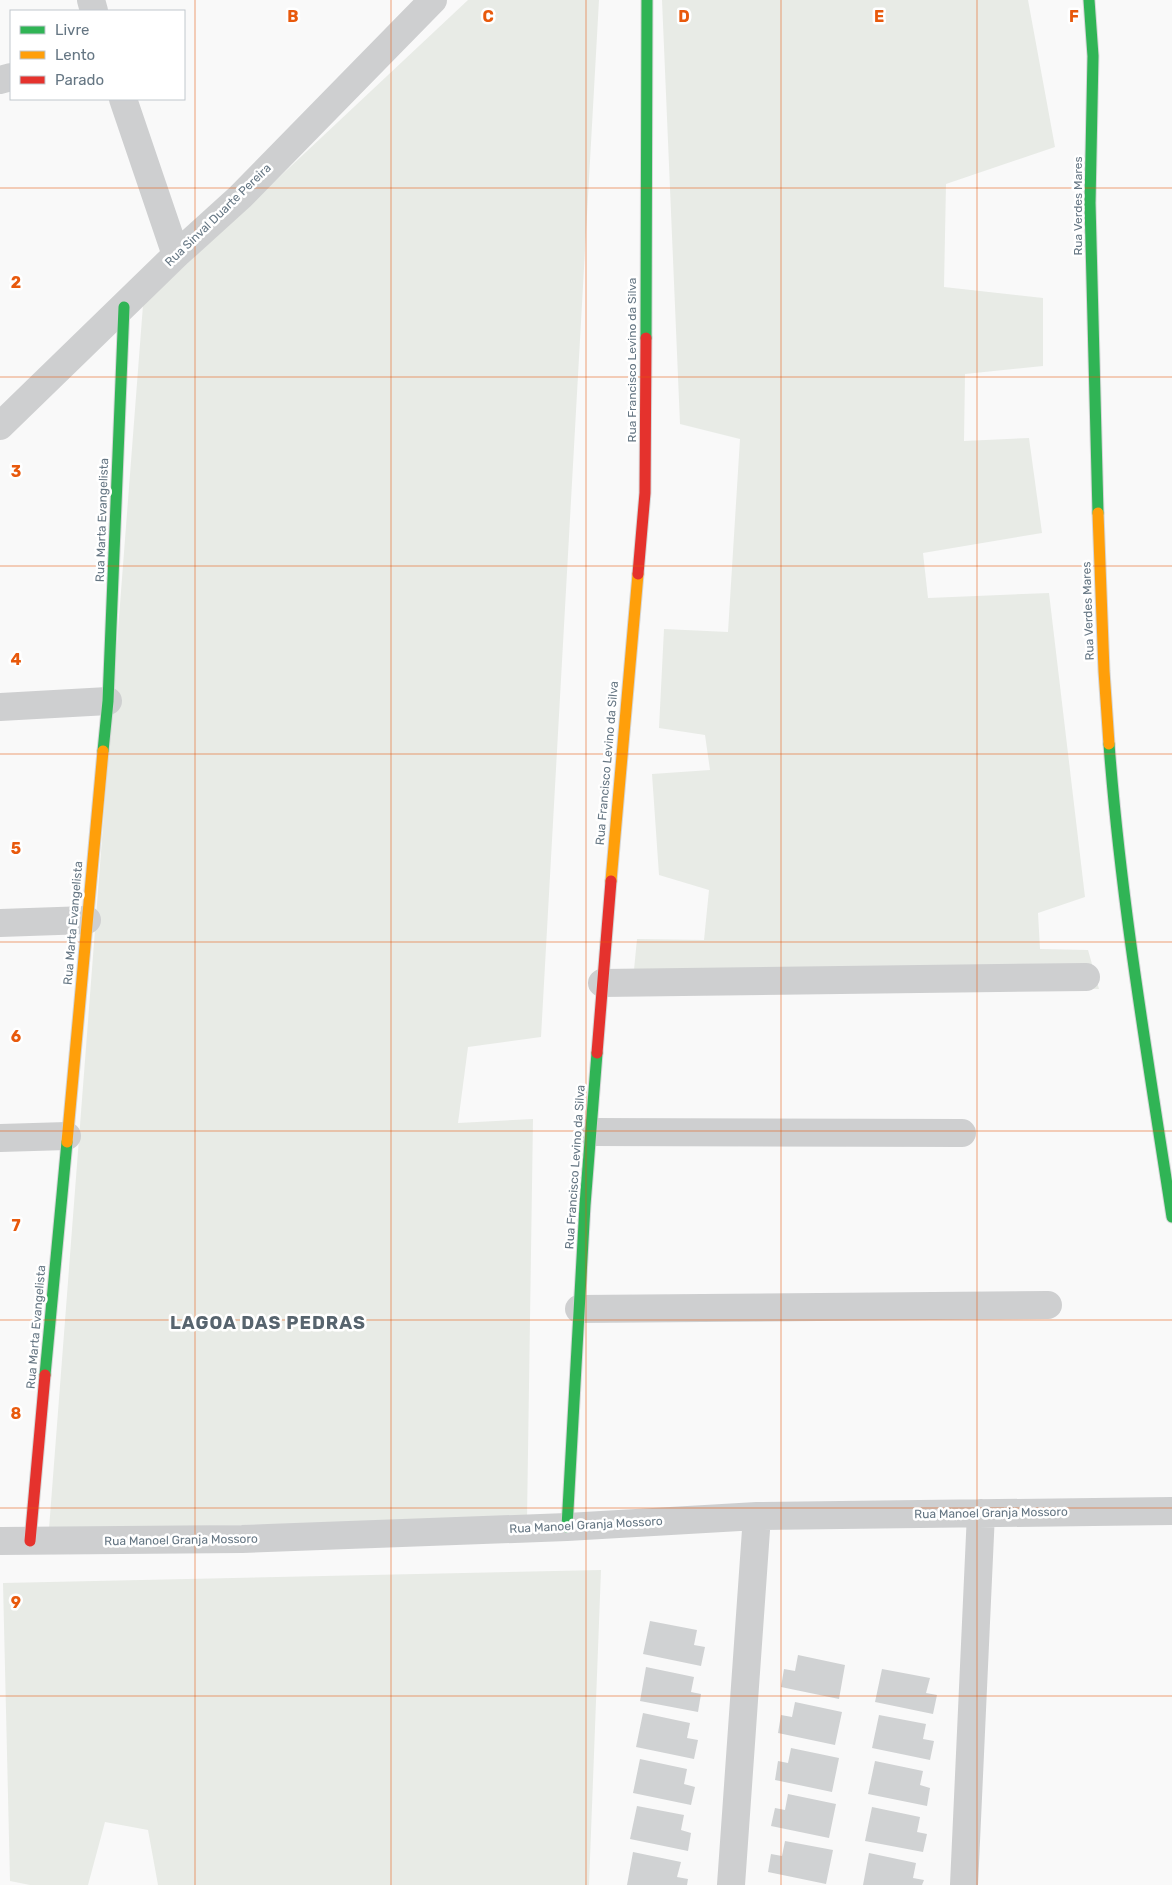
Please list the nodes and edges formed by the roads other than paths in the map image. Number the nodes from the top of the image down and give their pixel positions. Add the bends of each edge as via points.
1 (433, 0) edge
2 (647, 0) edge
3 (1089, 0) edge
4 (123, 100) edge
5 (176, 255) junction
6 (124, 307) junction
7 (0, 426) edge
8 (108, 701) junction
9 (0, 707) edge
10 (87, 920) junction
11 (0, 923) edge
12 (1086, 977) dead end
13 (602, 982) junction
14 (591, 1132) junction
15 (962, 1133) dead end
16 (67, 1136) junction
17 (0, 1138) edge
18 (1172, 1218) edge
19 (1048, 1305) dead end
20 (579, 1309) junction
21 (1172, 1511) edge
22 (981, 1513) junction
23 (757, 1516) junction
24 (567, 1527) junction
25 (0, 1541) edge
26 (30, 1541) junction
27 (732, 1885) edge
28 (964, 1885) edge

1 - 5 street, Rua Sinval Duarte Pereira via 240,197
2 - 13 street, Rua Francisco Levino da Silva via 645,493
3 - 18 street, Rua Verdes Mares via 1094,56 1090,203 1094,394 1104,671 1113,792 1136,981
4 - 5 street
5 - 6 street, Rua Sinval Duarte Pereira
6 - 7 street, Rua Sinval Duarte Pereira
6 - 8 street, Rua Marta Evangelista
8 - 9 street
8 - 10 street, Rua Marta Evangelista
10 - 11 street
10 - 16 street, Rua Marta Evangelista
12 - 13 street
13 - 14 street, Rua Francisco Levino da Silva
14 - 15 street
14 - 20 street, Rua Francisco Levino da Silva
16 - 17 street
16 - 26 street, Rua Marta Evangelista
19 - 20 street
20 - 24 street, Rua Francisco Levino da Silva
21 - 22 street, Rua Manoel Granja Mossoro
22 - 23 street, Rua Manoel Granja Mossoro
22 - 28 street
23 - 24 street, Rua Manoel Granja Mossoro
23 - 27 street
24 - 26 street, Rua Manoel Granja Mossoro via 242,1539
25 - 26 street, Rua Manoel Granja Mossoro

